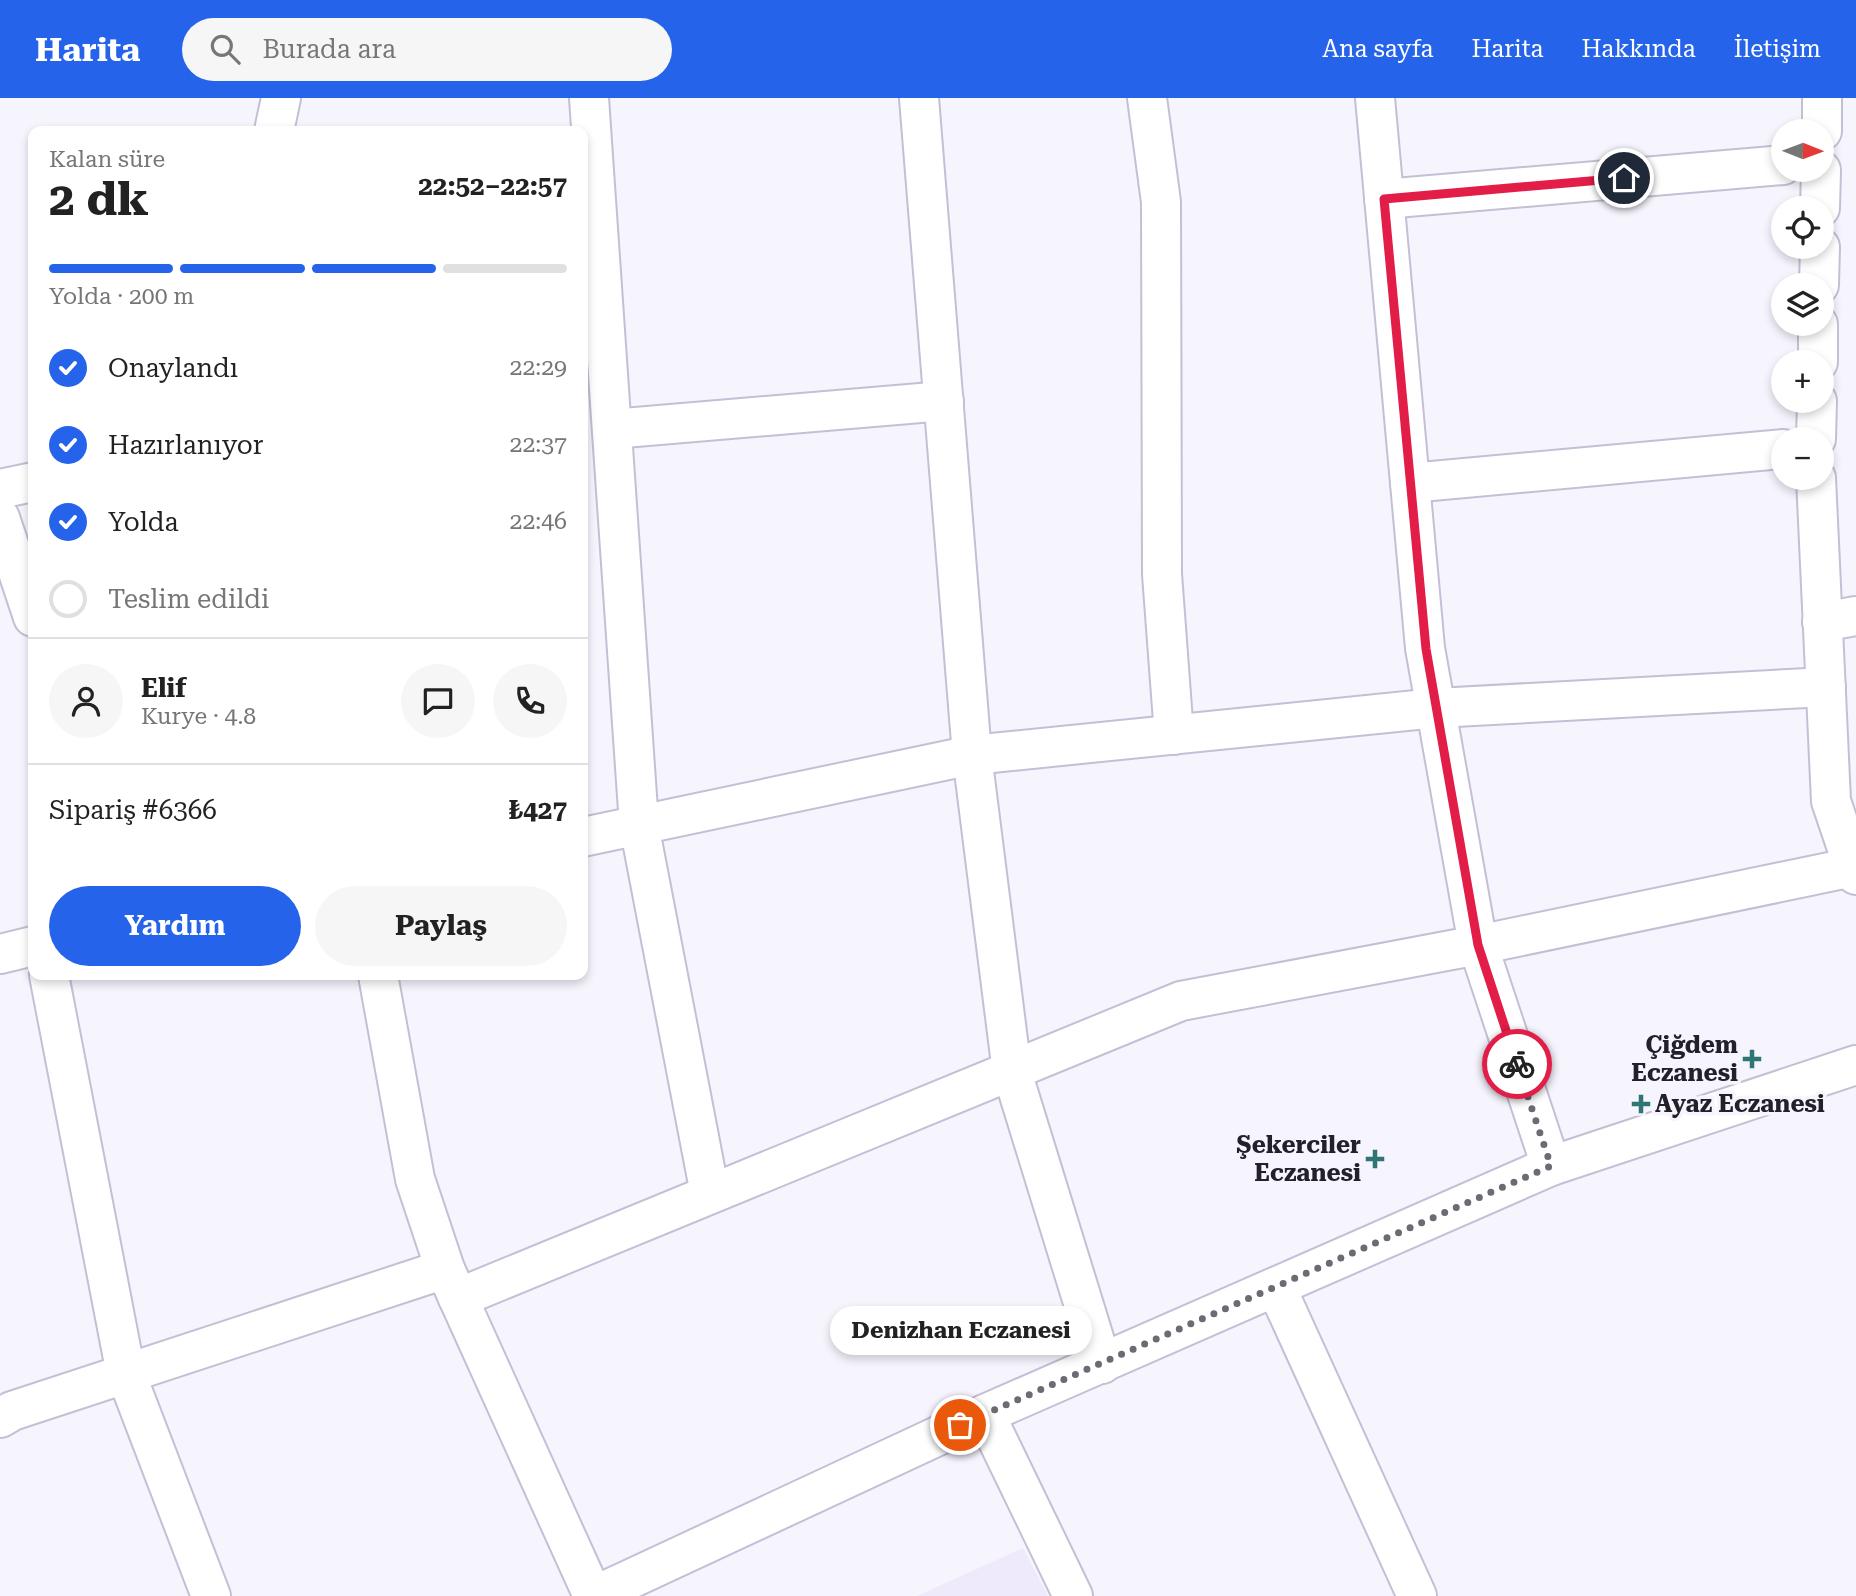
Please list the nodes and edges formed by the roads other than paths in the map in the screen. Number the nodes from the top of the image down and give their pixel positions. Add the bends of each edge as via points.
1 (281, 98) edge
2 (589, 98) edge
3 (919, 98) edge
4 (1147, 98) edge
5 (1375, 98) edge
6 (1822, 98) edge
7 (1822, 119) edge
8 (275, 126) edge
9 (1771, 166) edge
10 (1384, 199) junction
11 (944, 401) junction
12 (612, 429) junction
13 (1771, 450) edge
14 (28, 483) edge
15 (1410, 483) junction
16 (0, 489) edge
17 (1817, 490) edge
18 (0, 518) edge
19 (28, 602) edge
20 (1839, 619) edge
21 (1826, 687) junction
22 (1436, 708) junction
23 (1174, 735) junction
24 (972, 755) junction
25 (639, 825) junction
26 (588, 835) edge
27 (1855, 871) edge
28 (1478, 945) junction
29 (28, 947) edge
30 (0, 954) edge
31 (50, 980) edge
32 (379, 980) edge
33 (1856, 1065) edge
34 (1012, 1072) junction
35 (1551, 1166) junction
36 (710, 1194) junction
37 (451, 1283) junction
38 (1276, 1287) junction
39 (1102, 1364) junction
40 (126, 1374) junction
41 (985, 1414) junction
42 (0, 1418) edge
43 (211, 1596) edge
44 (594, 1596) edge
45 (1073, 1596) edge
46 (1418, 1596) edge

1 - 8 street
2 - 12 street
3 - 11 street
4 - 23 street via 1161,202 1162,573
5 - 10 street
6 - 7 street
9 - 10 street
10 - 15 street
11 - 12 street
11 - 24 street
12 - 25 street
13 - 15 street
14 - 16 street
15 - 22 street
17 - 20 street
18 - 19 street
20 - 21 street
21 - 22 street
21 - 27 street via 1831,801
22 - 23 street
22 - 28 street
23 - 24 street
24 - 25 street
24 - 34 street
25 - 26 street
25 - 36 street
27 - 28 street
28 - 34 street via 1181,1001
28 - 35 street
29 - 30 street
31 - 40 street
32 - 37 street via 415,1179
33 - 35 street
34 - 36 street
34 - 39 street
35 - 38 street
36 - 37 street
37 - 40 street
37 - 44 street
38 - 39 street
38 - 46 street
39 - 41 street
40 - 42 street
40 - 43 street
41 - 44 street
41 - 45 street

